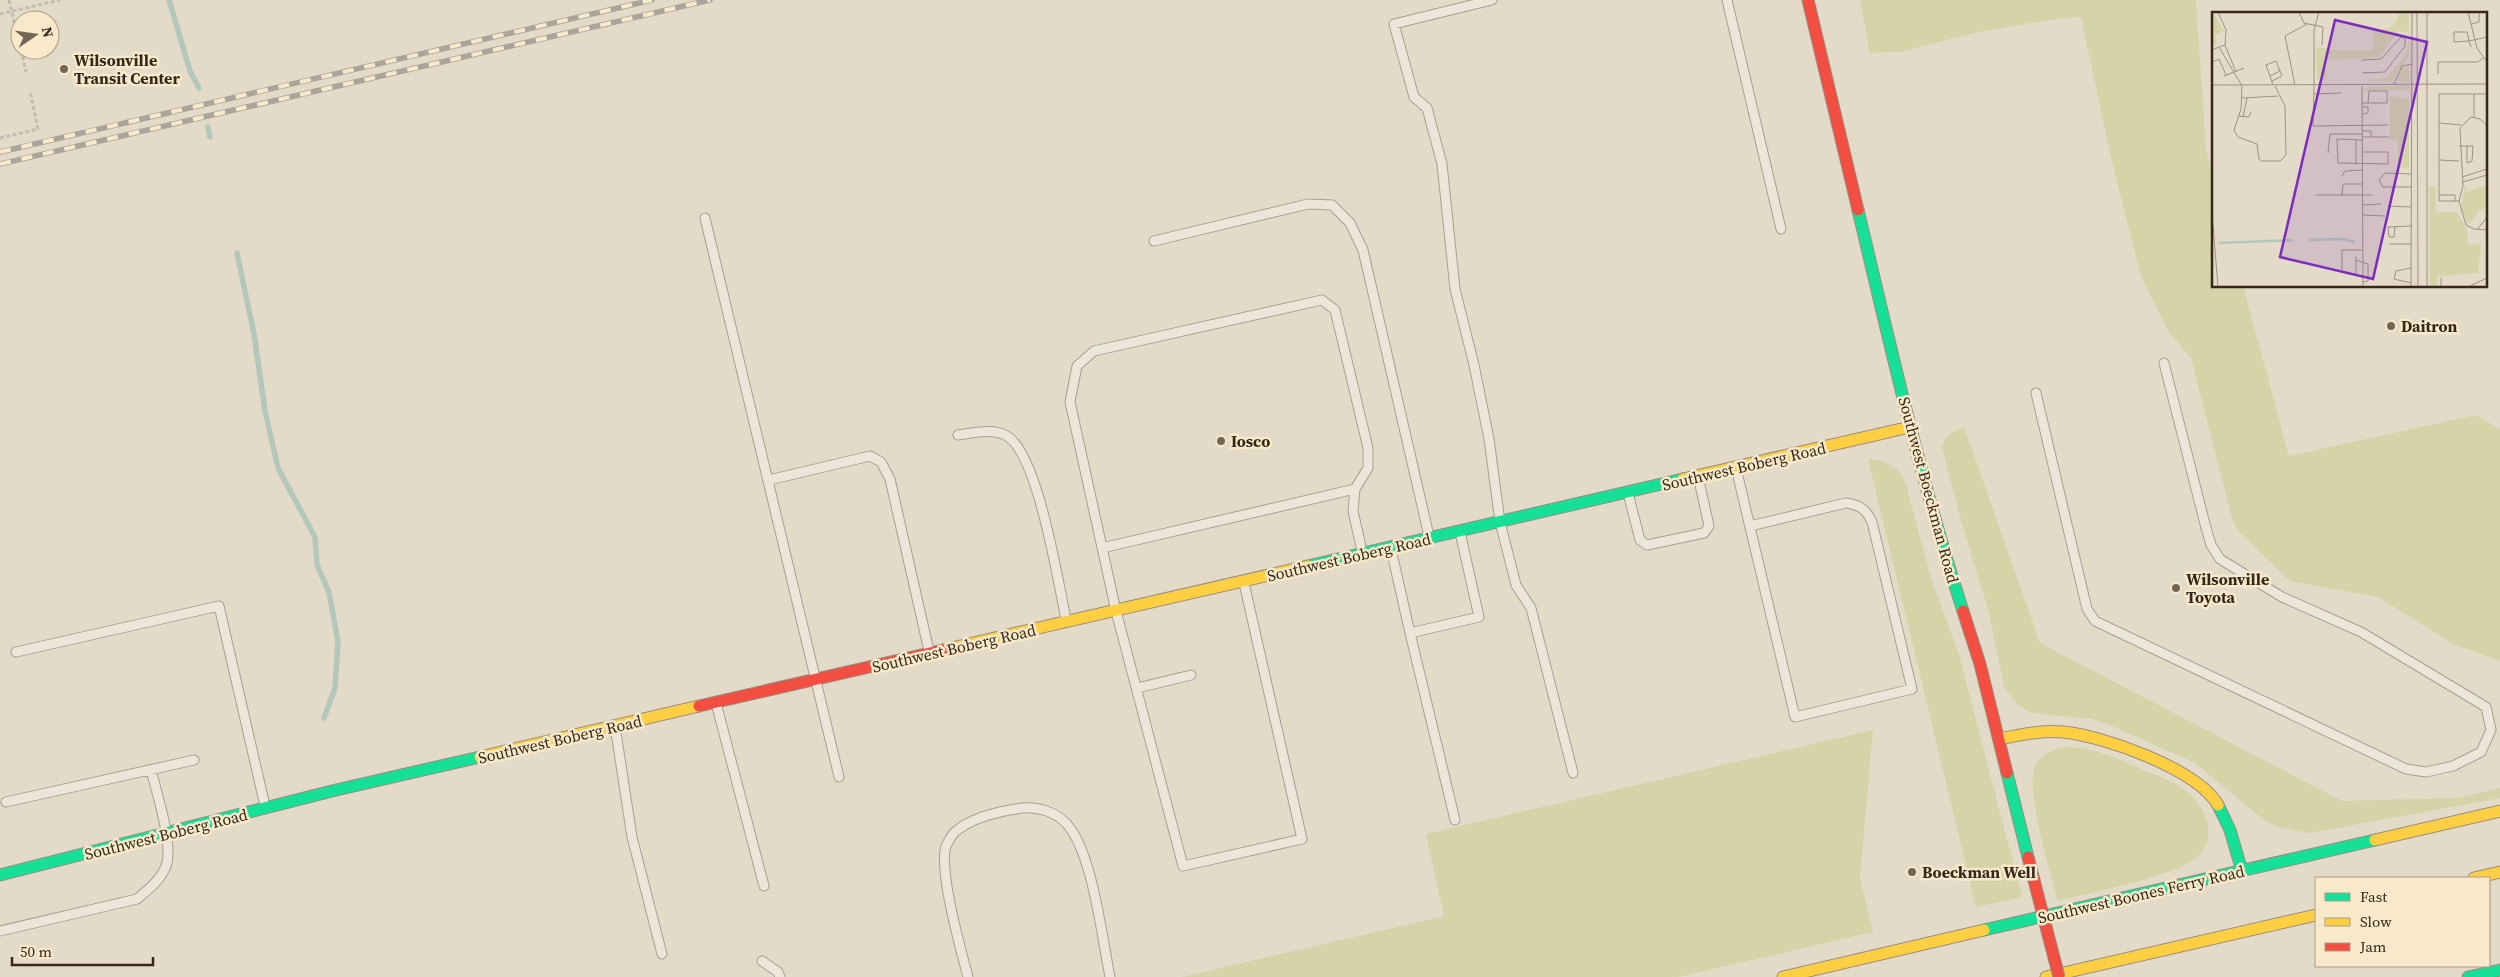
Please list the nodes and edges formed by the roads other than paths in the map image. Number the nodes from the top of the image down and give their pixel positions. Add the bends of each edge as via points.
1 (1492, 0) edge
2 (1728, 0) edge
3 (1808, 0) edge
4 (705, 218) dead end
5 (1781, 229) dead end
6 (1154, 241) dead end
7 (2164, 363) dead end
8 (2036, 393) dead end
9 (1910, 427) junction
10 (958, 435) dead end
11 (1736, 467) junction
12 (1698, 476) junction
13 (769, 480) junction
14 (1355, 489) junction
15 (1628, 492) junction
16 (1500, 522) junction
17 (1750, 526) junction
18 (1460, 531) junction
19 (1430, 538) junction
20 (1391, 547) junction
21 (1102, 548) junction
22 (1363, 554) junction
23 (1243, 581) junction
24 (1116, 610) junction
25 (1067, 622) junction
26 (1410, 633) junction
27 (16, 652) dead end
28 (930, 653) junction
29 (1191, 675) dead end
30 (817, 679) junction
31 (1136, 688) junction
32 (716, 702) junction
33 (615, 726) junction
34 (1999, 739) junction
35 (194, 760) dead end
36 (151, 770) junction
37 (1573, 773) dead end
38 (839, 776) dead end
39 (6, 802) dead end
40 (266, 809) junction
41 (2500, 811) edge
42 (1455, 820) dead end
43 (166, 834) junction
44 (2242, 871) junction
45 (2500, 872) edge
46 (0, 875) edge
47 (2478, 877) edge
48 (764, 886) dead end
49 (2315, 915) edge
50 (0, 931) edge
51 (662, 954) dead end
52 (762, 961) dead end
53 (2500, 970) edge
54 (780, 977) edge
55 (968, 977) edge
56 (1110, 977) edge
57 (1782, 977) edge
58 (2046, 977) edge
59 (2059, 977) edge
60 (2468, 977) edge

1 - 16 lane via 1394,24 1414,96 1427,108 1442,164 1455,289 1476,374
2 - 5 lane
3 - 9 main road, Southwest Boeckman Road
4 - 13 lane
6 - 19 lane via 1308,204 1332,204 1350,223 1363,250
7 - 8 lane via 2211,545 2220,559 2282,597 2361,632 2486,707 2491,730 2480,752 2453,766 2426,772 2406,769 2095,621 2087,609
9 - 11 main road, Southwest Boberg Road
9 - 34 main road, Southwest Boeckman Road via 1937,532 1980,664
10 - 25 lane via 994,431 1008,436 1019,450 1036,484
11 - 12 main road, Southwest Boberg Road
11 - 17 lane
12 - 15 main road, Southwest Boberg Road
12 - 15 lane via 1708,526 1704,533 1647,545 1640,540
13 - 28 lane via 870,456 882,462 890,480
13 - 30 lane
14 - 21 lane
14 - 21 lane via 1368,468 1368,448 1335,310 1322,300 1094,351 1077,366 1070,402
14 - 22 lane via 1353,511
15 - 16 main road, Southwest Boberg Road
16 - 18 main road, Southwest Boberg Road
16 - 37 lane via 1516,585 1531,608
17 - 17 lane via 1795,717 1912,689 1867,511 1846,503
18 - 19 main road, Southwest Boberg Road
18 - 26 lane via 1479,617
19 - 20 main road, Southwest Boberg Road
20 - 22 main road, Southwest Boberg Road
20 - 26 lane
21 - 24 lane
22 - 23 main road, Southwest Boberg Road
23 - 24 main road, Southwest Boberg Road
23 - 31 lane via 1302,839 1183,866
24 - 25 main road, Southwest Boberg Road
24 - 31 lane
25 - 28 main road, Southwest Boberg Road
26 - 42 lane
27 - 40 lane via 219,606
28 - 30 main road, Southwest Boberg Road
29 - 31 lane
30 - 32 main road, Southwest Boberg Road
30 - 38 lane
32 - 33 main road, Southwest Boberg Road
32 - 48 lane
33 - 40 main road, Southwest Boberg Road
33 - 51 lane via 632,837
34 - 44 main road via 2035,732 2081,734 2110,742 2194,780 2210,792 2220,807
34 - 59 main road, Southwest Boeckman Road, bridge
35 - 36 lane
36 - 39 lane
36 - 43 lane
40 - 43 main road, Southwest Boberg Road
41 - 44 main road, Southwest Boones Ferry Road
43 - 46 main road, Southwest Boberg Road
43 - 50 lane via 167,864 155,884 137,899
44 - 57 main road, Southwest Boones Ferry Road
45 - 47 main road
49 - 58 main road
52 - 54 lane
53 - 60 main road
55 - 56 lane via 945,870 945,848 955,832 974,821 1026,807 1052,812 1070,826 1085,854

